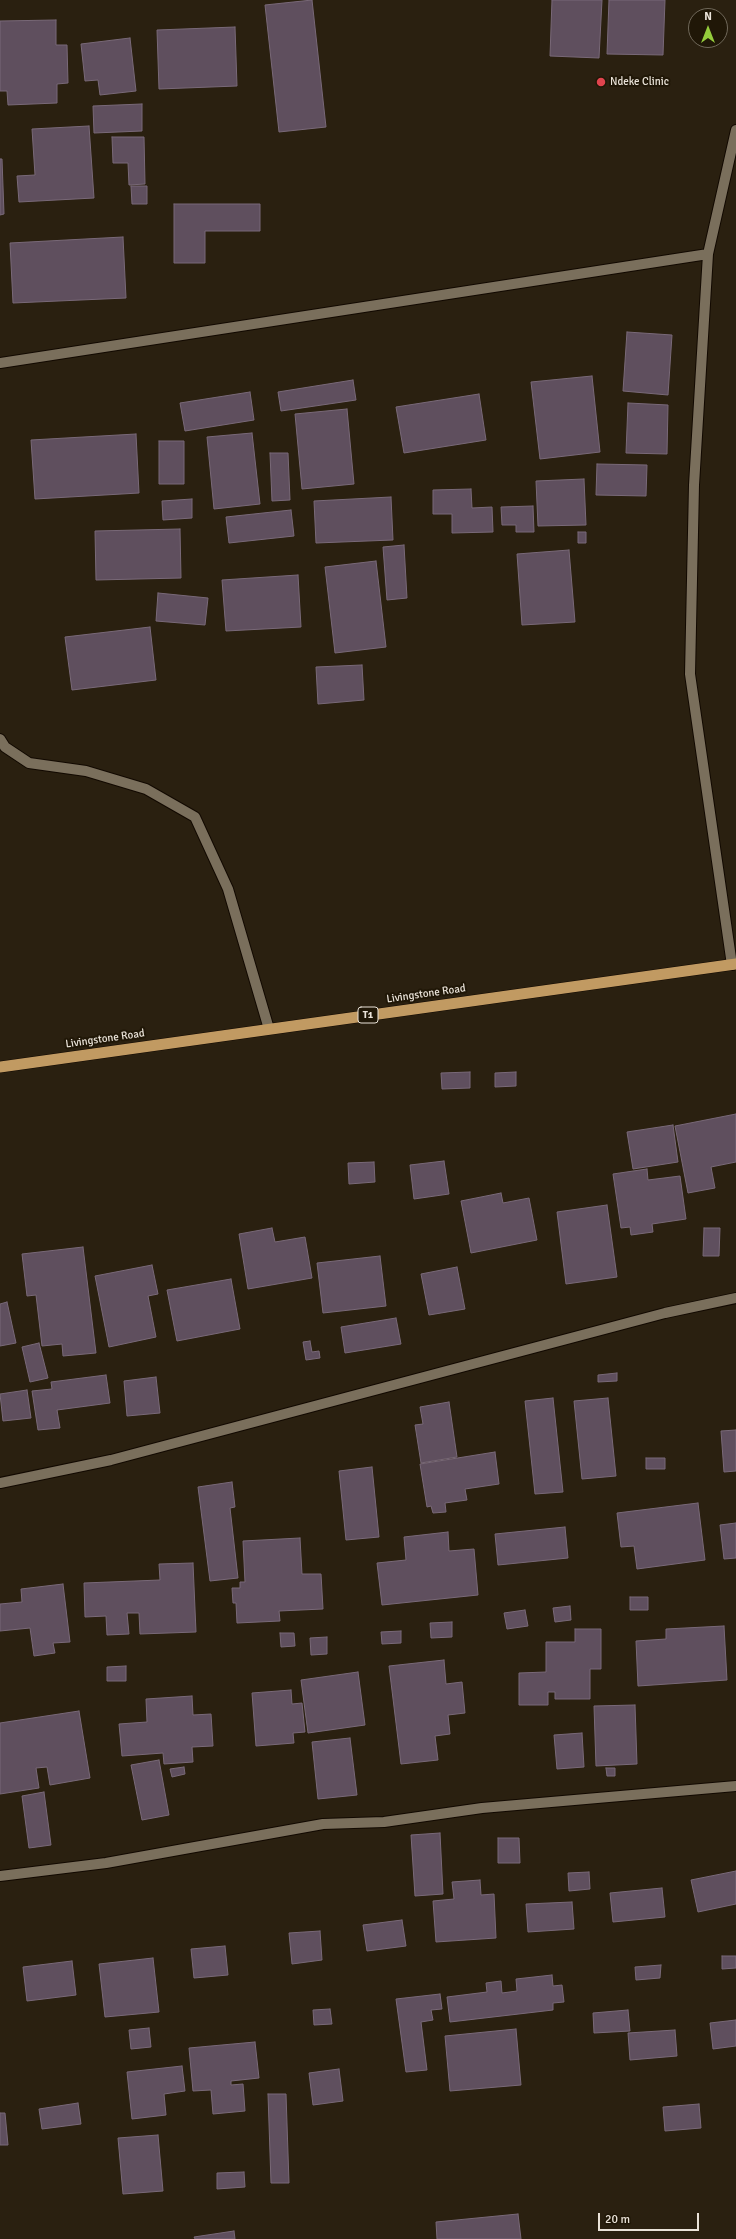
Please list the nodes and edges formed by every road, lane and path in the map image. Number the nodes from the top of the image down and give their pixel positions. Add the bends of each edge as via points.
1 (736, 130) edge
2 (708, 254) junction
3 (0, 363) edge
4 (0, 739) edge
5 (734, 964) edge
6 (269, 1029) junction
7 (0, 1067) edge
8 (736, 1298) edge
9 (0, 1483) edge
10 (736, 1786) edge
11 (0, 1876) edge

1 - 2 street
2 - 3 street
2 - 5 street via 694,485 690,674
4 - 6 street via 5,746 29,763 86,770 146,790 196,817 228,889
5 - 6 highway, Livingstone Road / T1
6 - 7 highway, Livingstone Road / T1
8 - 9 street via 665,1313 111,1460
10 - 11 street via 482,1808 384,1822 323,1824 106,1863

